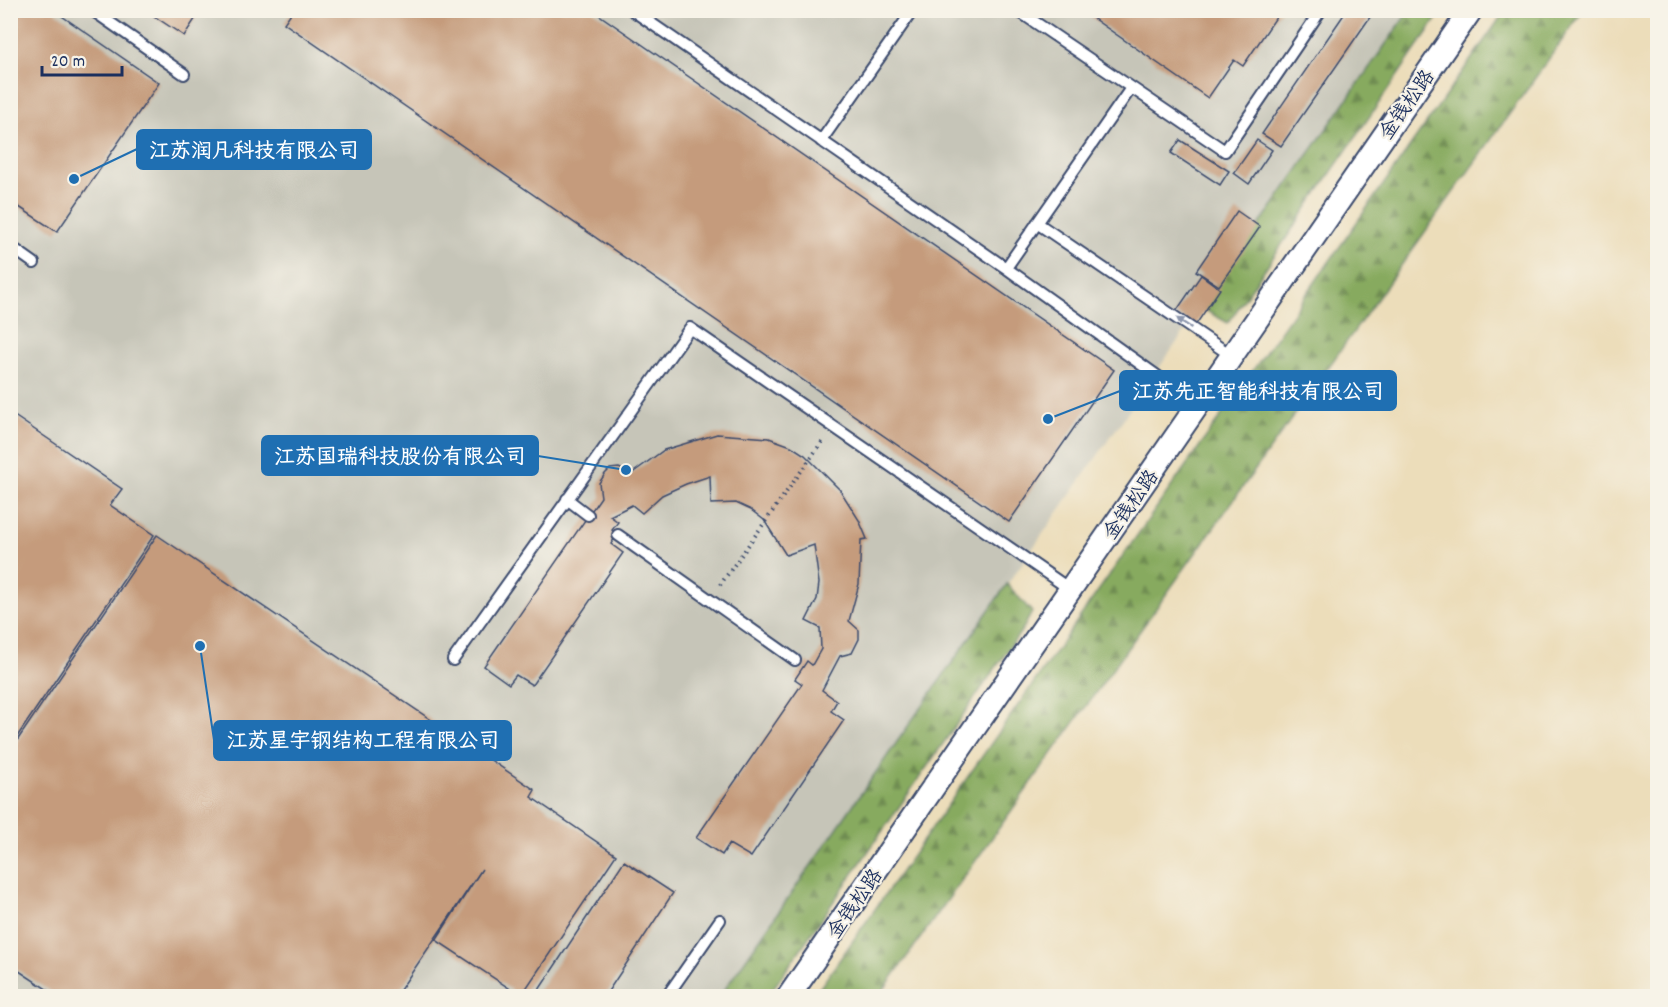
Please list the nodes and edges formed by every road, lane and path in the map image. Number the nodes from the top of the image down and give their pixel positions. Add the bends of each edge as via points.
1 (93, 10) edge
2 (632, 10) edge
3 (913, 10) edge
4 (1017, 10) edge
5 (1321, 10) edge
6 (1471, 10) edge
7 (184, 74) dead end
8 (1131, 88) junction
9 (821, 141) junction
10 (1037, 224) junction
11 (10, 246) edge
12 (34, 263) dead end
13 (1006, 268) junction
14 (1232, 356) junction
15 (1198, 405) junction
16 (833, 426) junction
17 (567, 499) junction
18 (588, 514) dead end
19 (618, 536) dead end
20 (1071, 590) junction
21 (709, 600) junction
22 (453, 660) dead end
23 (795, 660) dead end
24 (720, 920) dead end
25 (667, 996) edge
26 (789, 996) edge

1 - 7 lane
2 - 9 lane
3 - 9 lane
4 - 8 lane
5 - 8 lane via 1225,151
6 - 14 street, 金钱松路
8 - 10 lane
9 - 13 lane
10 - 13 lane
14 -> 10 lane
11 - 12 lane
13 - 15 lane
14 - 15 street, 金钱松路
15 - 20 street, 金钱松路
16 - 17 lane via 690,328
16 - 20 lane
16 - 21 path
17 - 18 lane
17 - 22 lane
19 - 21 lane
20 - 26 street, 金钱松路
21 - 23 lane
24 - 25 lane

